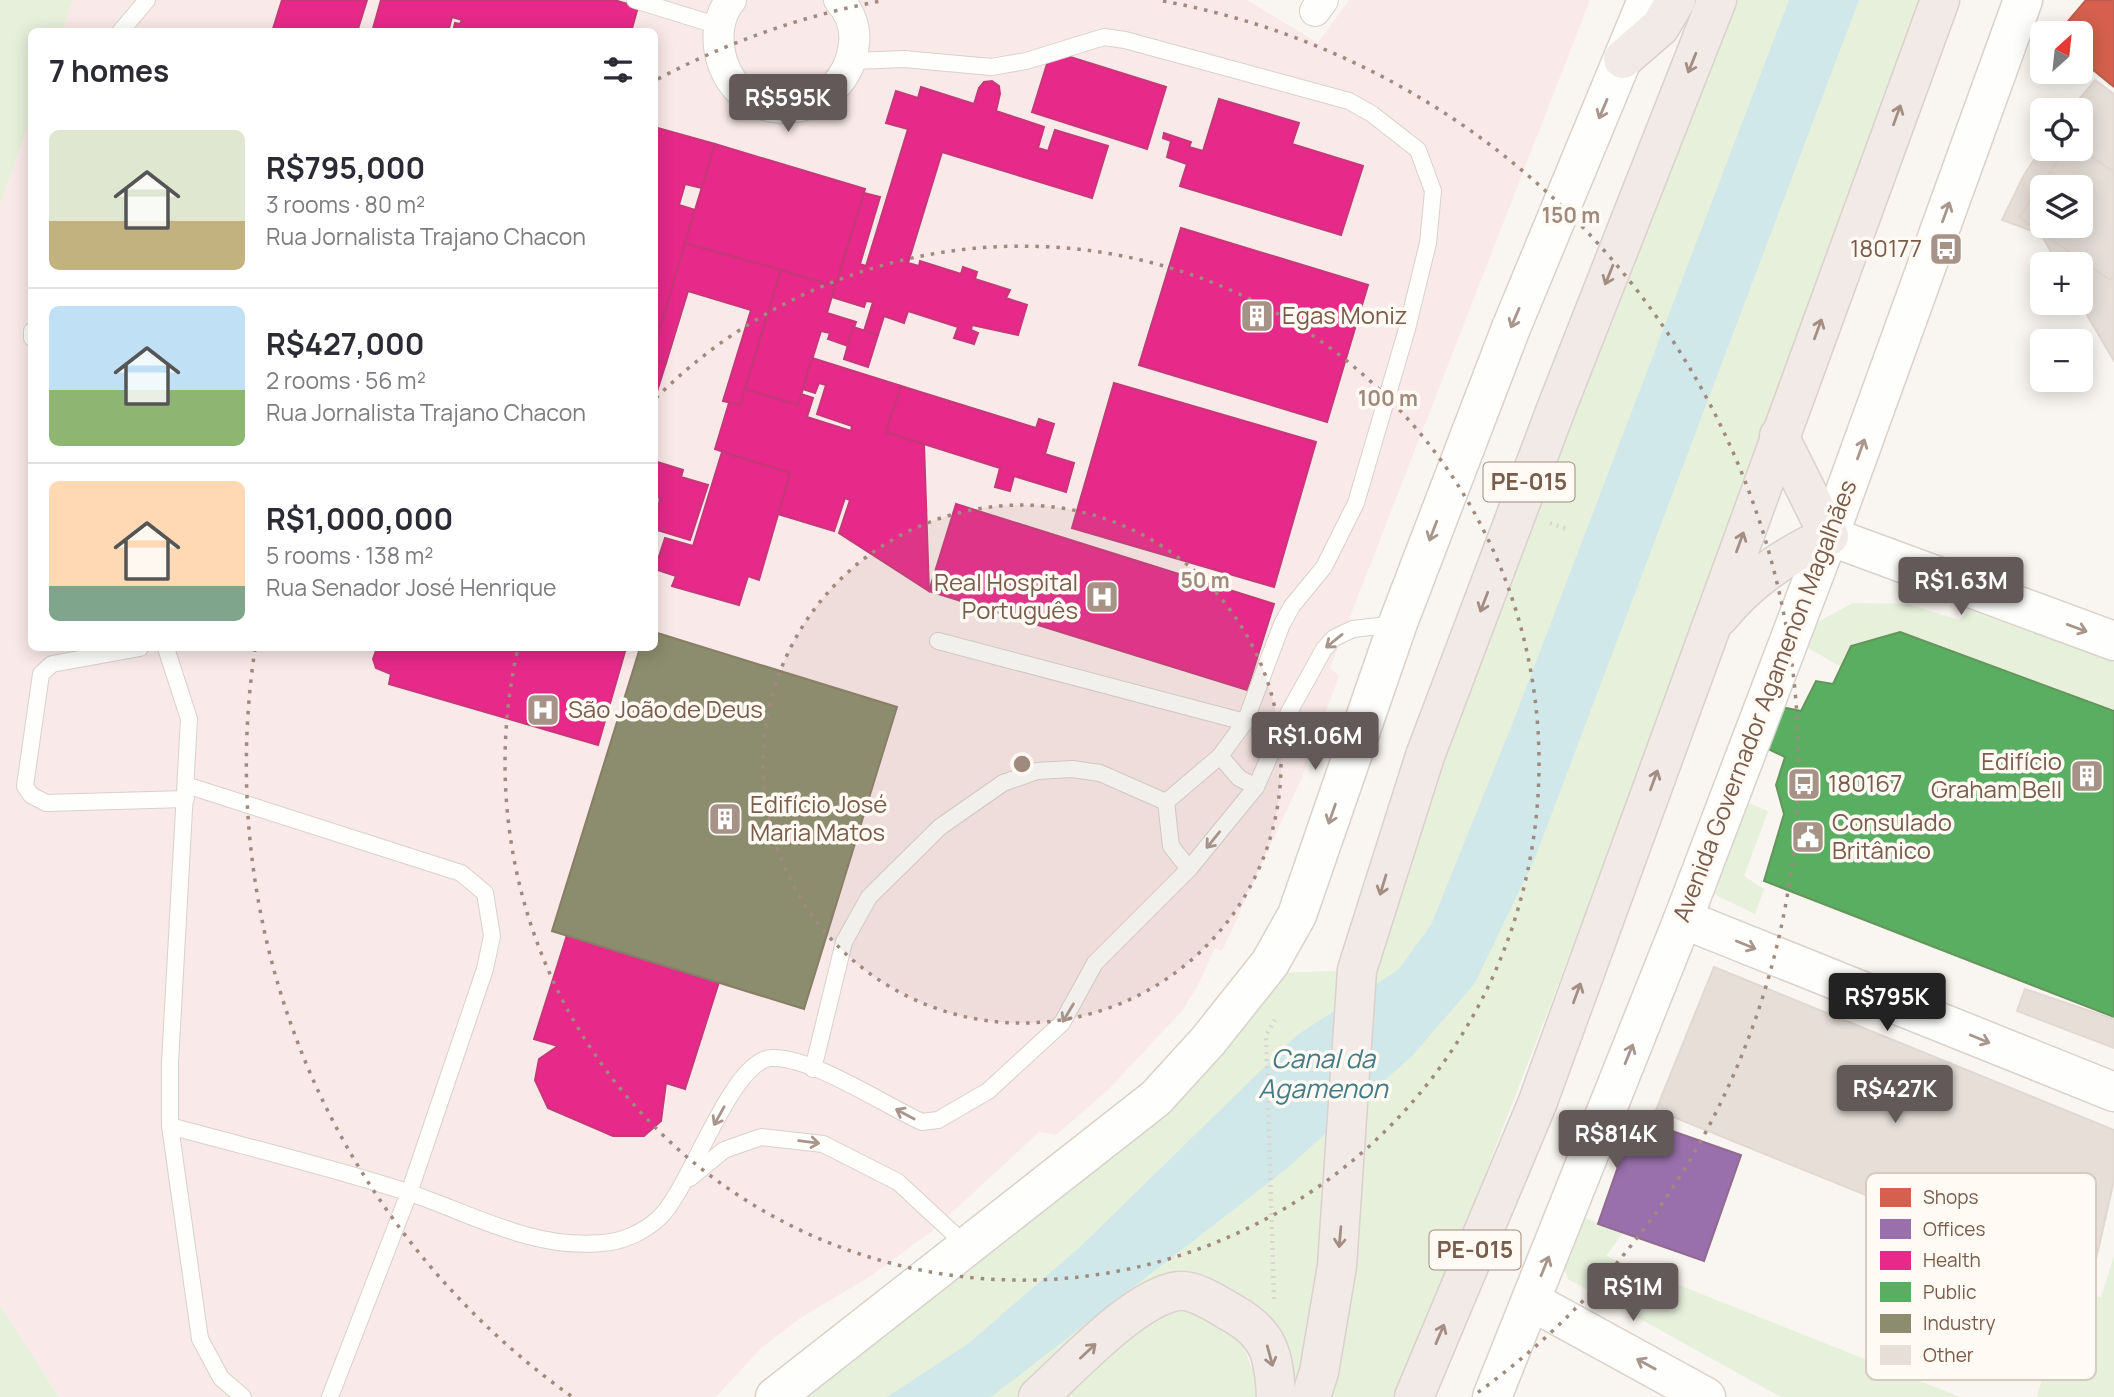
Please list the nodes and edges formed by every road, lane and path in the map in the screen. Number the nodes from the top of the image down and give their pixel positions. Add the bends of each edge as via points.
1 (147, 0) edge
2 (635, 0) edge
3 (839, 0) edge
4 (1647, 0) edge
5 (1675, 0) edge
6 (1717, 0) edge
7 (1940, 0) edge
8 (2023, 0) edge
9 (725, 13) edge
10 (123, 28) edge
11 (1623, 59) junction
12 (852, 61) junction
13 (1779, 436) junction
14 (1829, 536) junction
15 (1398, 624) junction
16 (1708, 629) junction
17 (938, 641) dead end
18 (2114, 641) edge
19 (124, 651) edge
20 (167, 651) edge
21 (1245, 722) junction
22 (1220, 756) junction
23 (1256, 788) junction
24 (186, 792) junction
25 (1166, 802) junction
26 (1189, 869) junction
27 (1683, 919) junction
28 (1266, 1035) dead end
29 (813, 1069) junction
30 (2114, 1092) edge
31 (170, 1126) junction
32 (682, 1184) junction
33 (409, 1193) junction
34 (969, 1248) junction
35 (1531, 1301) junction
36 (1275, 1304) dead end
37 (243, 1397) edge
38 (330, 1397) edge
39 (775, 1397) edge
40 (1038, 1397) edge
41 (1276, 1397) edge
42 (1311, 1397) edge
43 (1414, 1397) edge
44 (1492, 1397) edge
45 (1706, 1397) edge

1 - 10 lane
2 - 9 lane
3 - 12 street via 848,9 855,35
4 - 11 main road
5 - 11 highway via 1660,27
6 -> 42 highway, PE-015 via 1424,756 1357,970 1337,1266
13 -> 7 highway, PE-015
14 -> 8 main road, Avenida Governador Agamenon Magalhães
9 - 12 street via 718,49 725,72 739,90 758,102 781,109 804,107 825,97 842,81
11 -> 15 main road via 1511,328
12 - 21 lane via 904,59 991,67 1104,37 1125,40 1349,101 1418,150 1433,191 1428,243 1376,444 1356,503 1325,567 1282,624
13 - 14 highway
16 -> 13 highway, PE-015
14 - 16 highway via 1788,555 1749,584
14 -> 18 main road
14 - 27 main road, Avenida Governador Agamenon Magalhães
15 -> 23 lane via 1353,629 1324,649 1289,712
15 -> 34 main road via 1297,915 1270,963 1156,1098
43 -> 16 highway, PE-015 via 1536,1104
17 - 21 lane
19 - 24 lane via 52,664 41,674 25,786 46,803
20 - 24 lane via 189,719
21 - 22 lane
22 - 23 lane via 1239,778
22 - 25 lane
23 -> 26 lane
24 - 31 lane
24 - 33 lane via 461,873 485,893 492,936 485,969
25 - 26 lane via 1171,846
25 - 29 lane via 1100,773 1037,771 1003,783 940,827 869,897 844,942
26 -> 29 lane via 1095,963 1062,1023 988,1091 938,1120 922,1122
27 -> 30 main road
35 -> 27 main road, Avenida Governador Agamenon Magalhães
28 - 36 path
29 -> 32 lane via 779,1058 755,1063 728,1099
31 - 33 lane
31 - 37 lane via 200,1339 221,1378
32 - 33 lane via 660,1218 627,1239 601,1244 540,1241
32 -> 34 lane via 724,1150 761,1137 823,1144 898,1182
33 - 38 lane
34 - 39 main road
35 - 44 main road, Avenida Governador Agamenon Magalhães
45 -> 35 main road
40 -> 41 highway via 1119,1323 1151,1302 1180,1291 1210,1300 1261,1334 1270,1351

